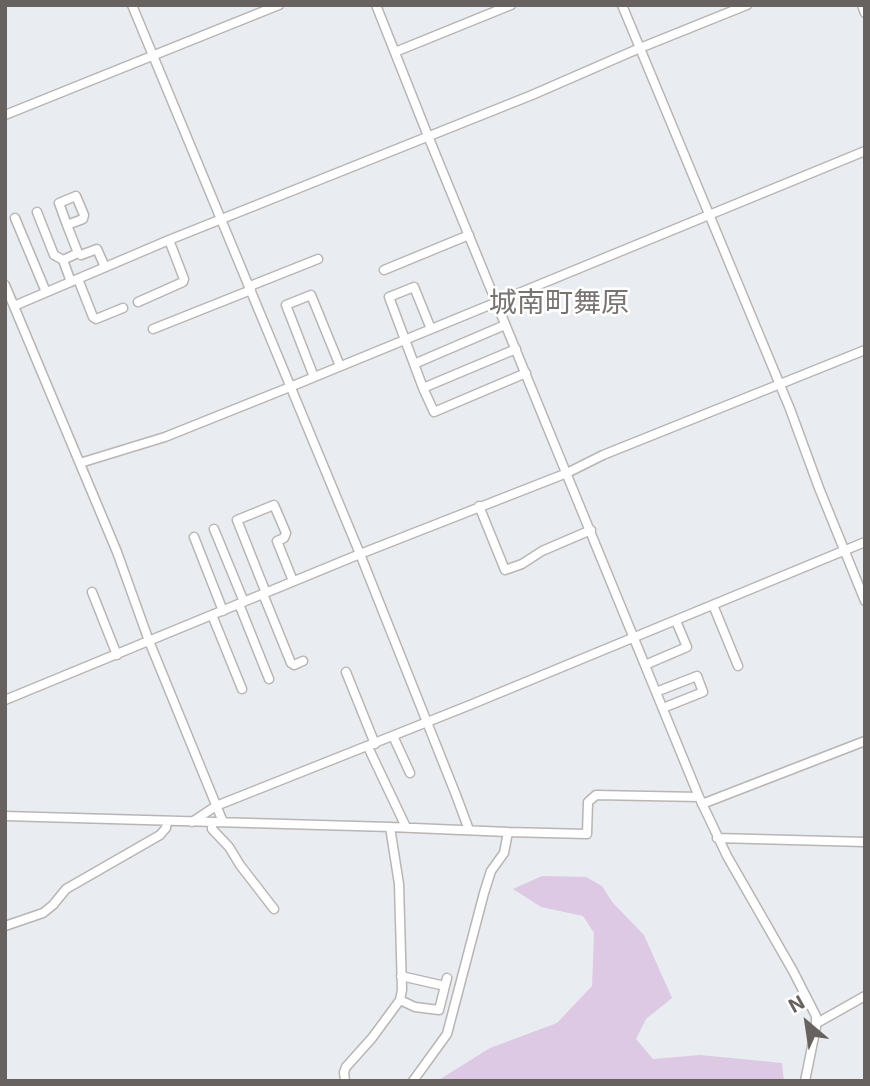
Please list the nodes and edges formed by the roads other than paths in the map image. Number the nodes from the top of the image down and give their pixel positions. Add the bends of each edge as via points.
1 (132, 5) edge
2 (279, 5) edge
3 (376, 5) edge
4 (511, 5) edge
5 (622, 5) edge
6 (862, 5) edge
7 (742, 6) edge
8 (865, 13) edge
9 (640, 48) junction
10 (395, 52) junction
11 (153, 56) junction
12 (5, 116) edge
13 (428, 136) junction
14 (865, 151) edge
15 (37, 212) dead end
16 (710, 215) junction
17 (15, 218) dead end
18 (222, 219) junction
19 (67, 225) dead end
20 (469, 235) junction
21 (169, 240) junction
22 (81, 255) dead end
23 (318, 259) dead end
24 (63, 260) junction
25 (106, 267) junction
26 (384, 270) dead end
27 (74, 280) junction
28 (5, 285) edge
29 (251, 288) junction
30 (46, 292) junction
31 (138, 302) dead end
32 (496, 302) junction
33 (14, 306) junction
34 (123, 308) dead end
35 (505, 325) junction
36 (153, 329) dead end
37 (430, 329) junction
38 (405, 339) junction
39 (516, 349) junction
40 (865, 350) edge
41 (414, 364) junction
42 (340, 366) junction
43 (526, 373) junction
44 (314, 377) junction
45 (780, 385) junction
46 (290, 387) junction
47 (423, 387) junction
48 (80, 463) junction
49 (567, 473) junction
50 (480, 506) junction
51 (214, 528) dead end
52 (591, 530) junction
53 (194, 537) dead end
54 (865, 542) edge
55 (844, 550) junction
56 (360, 554) junction
57 (293, 581) junction
58 (92, 592) dead end
59 (264, 593) junction
60 (865, 601) edge
61 (242, 603) junction
62 (713, 605) junction
63 (223, 611) junction
64 (212, 615) junction
65 (676, 621) junction
66 (634, 638) junction
67 (149, 641) junction
68 (117, 654) junction
69 (303, 661) dead end
70 (645, 665) junction
71 (738, 666) dead end
72 (346, 672) dead end
73 (269, 679) dead end
74 (242, 690) dead end
75 (656, 692) junction
76 (5, 700) edge
77 (663, 708) junction
78 (427, 722) junction
79 (393, 736) junction
80 (865, 740) edge
81 (371, 745) junction
82 (410, 773) dead end
83 (701, 800) junction
84 (216, 806) junction
85 (5, 816) edge
86 (167, 821) junction
87 (212, 821) junction
88 (192, 822) junction
89 (223, 822) junction
90 (390, 827) junction
91 (406, 827) junction
92 (469, 830) junction
93 (508, 832) junction
94 (717, 838) junction
95 (865, 842) edge
96 (274, 909) dead end
97 (5, 926) edge
98 (401, 976) junction
99 (865, 996) edge
100 (400, 1000) junction
101 (817, 1023) junction
102 (345, 1081) edge
103 (413, 1081) edge
104 (805, 1081) edge

1 - 11 street
2 - 11 street
3 - 10 street
4 - 10 street
5 - 9 street
6 - 8 street
7 - 9 street
9 - 13 street
9 - 16 street
10 - 13 street
11 - 12 street
11 - 18 street
13 - 18 street
13 - 20 street
14 - 16 street
15 - 24 street via 54,255
16 - 32 street
16 - 45 street
17 - 30 street
18 - 21 street
18 - 29 street
19 - 24 street via 78,253
20 - 26 street
20 - 32 street
21 - 25 street
21 - 31 street via 183,282
22 - 25 street via 97,249
23 - 29 street
24 - 27 street
25 - 27 street
27 - 30 street
27 - 34 street via 96,319
28 - 33 street
29 - 36 street
29 - 46 street
30 - 33 street
32 - 35 street
32 - 37 street
33 - 48 street
35 - 39 street
35 - 41 street
37 - 38 street
37 - 38 street via 414,287 389,297
38 - 41 street
38 - 42 street
39 - 43 street
39 - 47 street
40 - 45 street
41 - 47 street
42 - 44 street
42 - 44 street via 310,295 286,305
43 - 47 street via 434,412
43 - 49 street
44 - 46 street
45 - 49 street
45 - 55 street
46 - 48 street via 165,437
46 - 56 street
48 - 67 street
49 - 50 street
49 - 52 street
50 - 52 street via 505,570
50 - 56 street
51 - 61 street
52 - 66 street
53 - 63 street
54 - 55 street
55 - 60 street
55 - 62 street
56 - 57 street
56 - 78 street
57 - 59 street
57 - 59 street via 277,541 286,533 274,505 237,520
58 - 68 street
59 - 61 street
59 - 69 street via 291,663
61 - 63 street
61 - 73 street
62 - 65 street
62 - 71 street
63 - 64 street
64 - 67 street
64 - 74 street
65 - 66 street
65 - 70 street via 687,648
66 - 70 street
66 - 78 street
67 - 68 street
67 - 84 street
68 - 76 street
70 - 75 street
72 - 81 street
75 - 77 street
75 - 77 street via 697,676 703,692
77 - 83 street
78 - 79 street
78 - 92 street
79 - 81 street
79 - 82 street
80 - 83 street
81 - 84 street
81 - 91 street
83 - 93 street via 596,795 588,802 587,834
83 - 94 street
84 - 88 street
84 - 89 street
85 - 86 street
86 - 88 street
86 - 97 street via 160,835 66,889 43,913
87 - 88 street
87 - 89 street
87 - 96 street via 212,829
89 - 90 street
90 - 91 street
90 - 98 street via 399,884
91 - 92 street
92 - 93 street
93 - 103 street via 484,893 447,1034
94 - 95 street
94 - 101 street via 793,971
98 - 100 street
98 - 100 street via 446,982 439,1010
99 - 101 street
100 - 102 street via 346,1067
101 - 104 street

